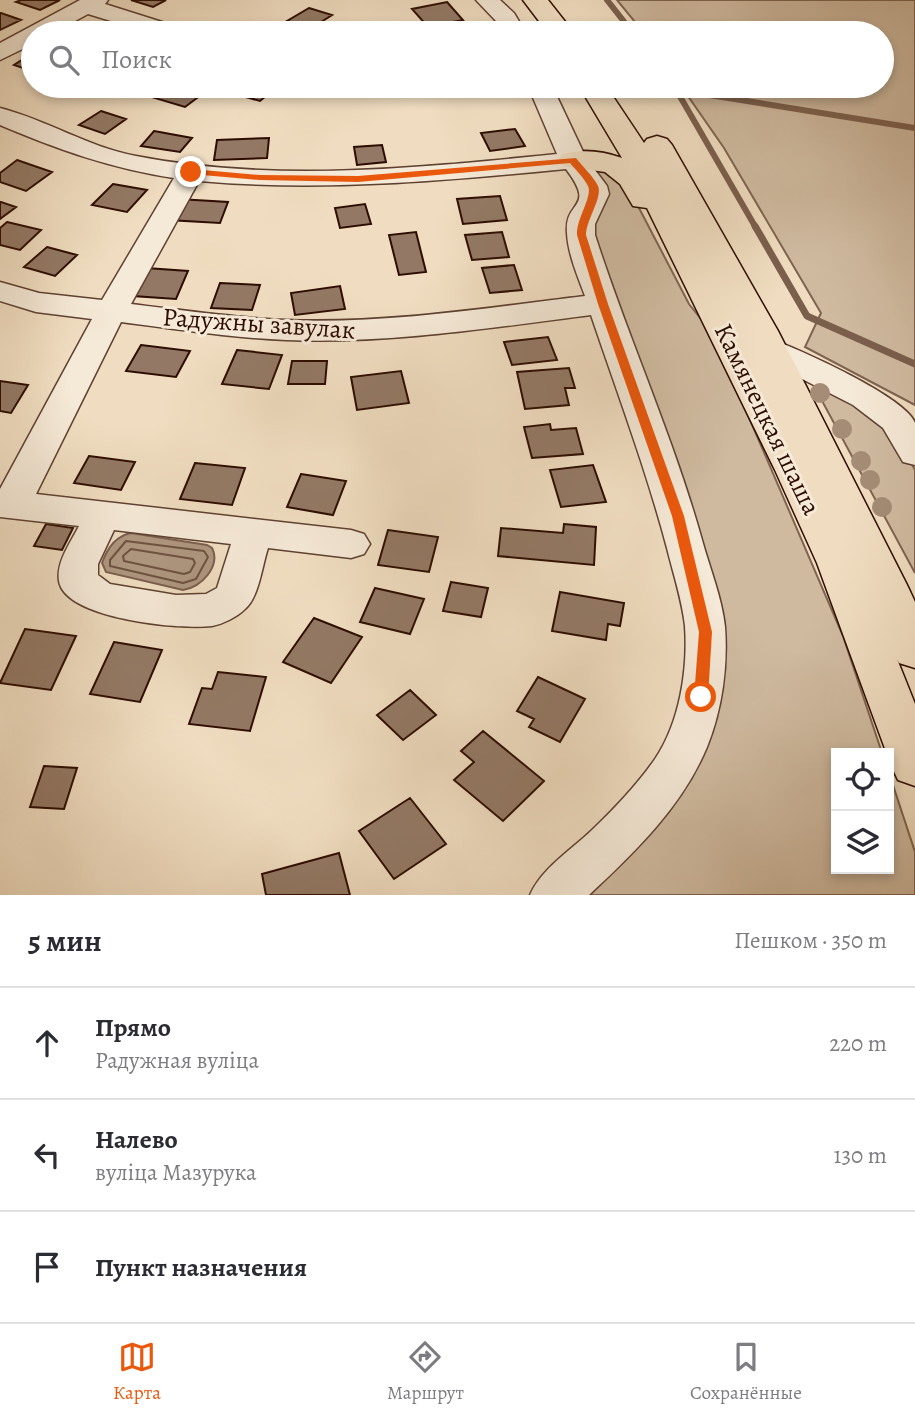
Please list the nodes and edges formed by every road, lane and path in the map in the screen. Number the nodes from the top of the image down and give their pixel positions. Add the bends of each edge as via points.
1 (487, 0) edge
2 (535, 0) edge
3 (92, 3) edge
4 (59, 21) edge
5 (141, 21) edge
6 (508, 21) edge
7 (552, 21) edge
8 (21, 42) edge
9 (0, 53) edge
10 (545, 98) edge
11 (587, 98) edge
12 (601, 98) edge
13 (629, 98) edge
14 (0, 116) edge
15 (573, 160) junction
16 (191, 172) junction
17 (0, 291) edge
18 (603, 304) junction
19 (111, 311) junction
20 (724, 332) junction
21 (772, 351) junction
22 (905, 423) edge
23 (915, 453) edge
24 (7, 504) edge
25 (104, 513) junction
26 (254, 532) junction
27 (351, 544) dead end
28 (915, 650) edge
29 (915, 765) edge
30 (554, 895) edge

1 - 6 street
2 - 7 main road
3 - 4 street
3 - 5 street
8 - 9 street
10 - 15 street
11 - 15 main road via 606,136 594,151
12 - 20 main road, Камянецкая шаша via 632,148
13 - 21 main road, Камянецкая шаша
14 - 16 street via 77,147
15 - 16 street via 358,179
15 - 18 street via 595,194 581,223 581,235
15 - 20 main road via 603,160 625,171 638,188 692,298
16 - 19 street
17 - 19 street, Радужны завулак via 36,302
18 - 19 street, Радужны завулак via 403,328 346,330 285,330
18 - 30 street via 678,516 705,632 701,697 683,750 650,800
19 - 24 street
20 - 29 main road, Камянецкая шаша via 838,563
21 - 22 street via 865,397
21 - 28 main road, Камянецкая шаша via 823,448
22 - 23 street
24 - 25 street
25 - 26 street
25 - 26 street via 79,564 78,582 100,598 176,611 213,610 233,597
26 - 27 street

